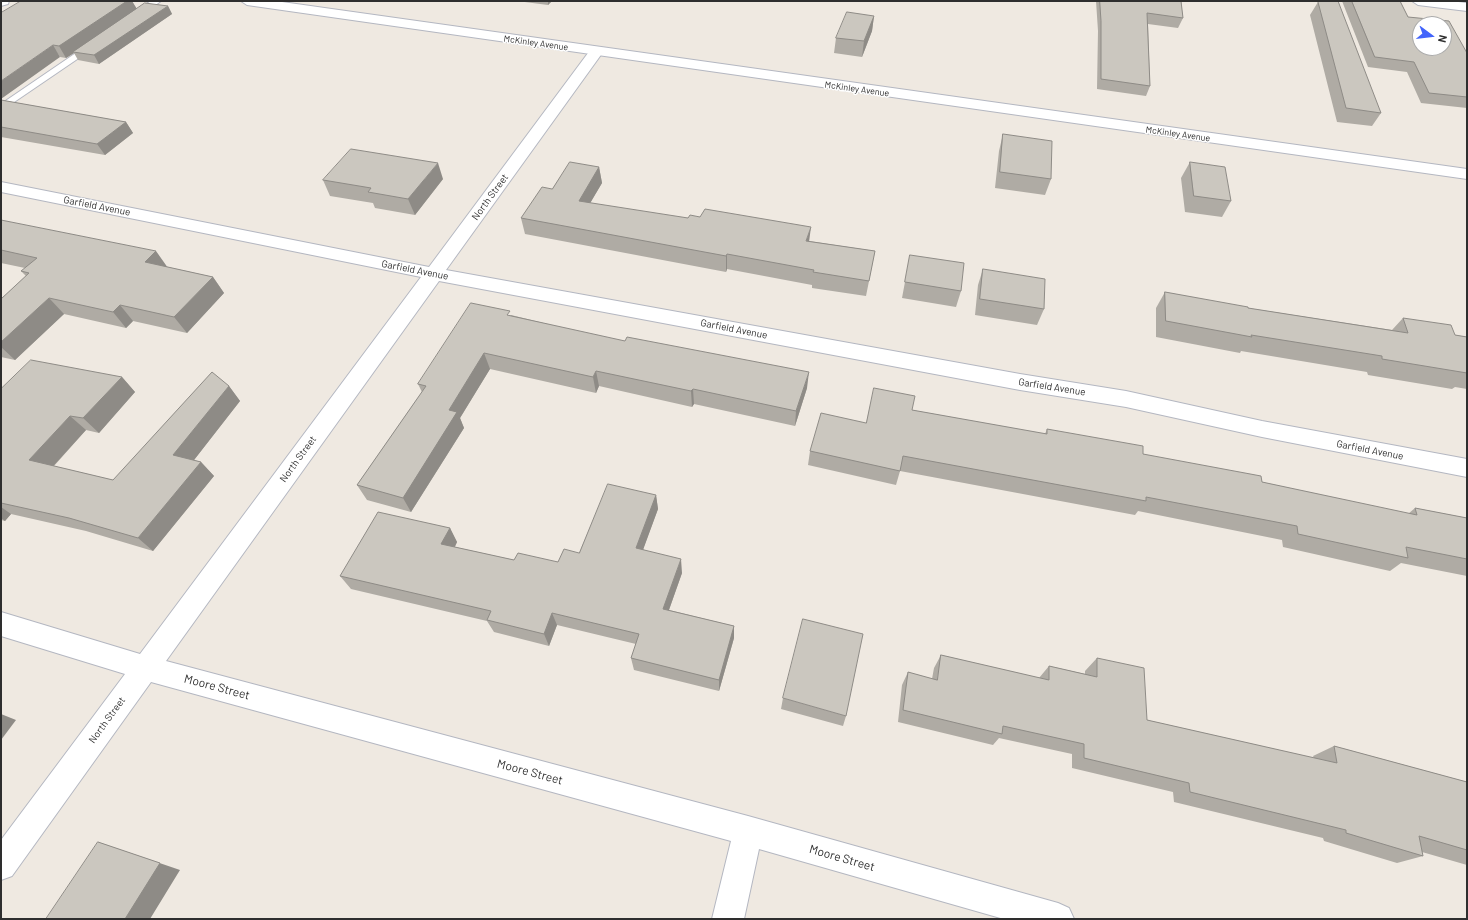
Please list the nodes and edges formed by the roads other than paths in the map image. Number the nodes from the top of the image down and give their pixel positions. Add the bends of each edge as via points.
1 (157, 1) edge
2 (247, 1) edge
3 (1418, 1) edge
4 (1467, 7) edge
5 (131, 19) edge
6 (98, 41) edge
7 (596, 52) junction
8 (1, 108) edge
9 (1467, 174) edge
10 (1, 187) edge
11 (434, 274) junction
12 (1467, 468) edge
13 (1, 624) edge
14 (145, 668) junction
15 (748, 831) junction
16 (1, 866) edge
17 (728, 919) edge
18 (1058, 919) edge

1 - 5 lane
2 - 7 street, McKinley Avenue
3 - 4 street
6 - 8 lane
7 - 9 street, McKinley Avenue
7 - 11 street, North Street
10 - 11 street, Garfield Avenue
11 - 12 street, Garfield Avenue via 1012,381 1126,399 1262,429
11 - 14 street, North Street
13 - 14 street, Moore Street
14 - 15 street, Moore Street
14 - 16 street, North Street
15 - 17 street
15 - 18 street, Moore Street

